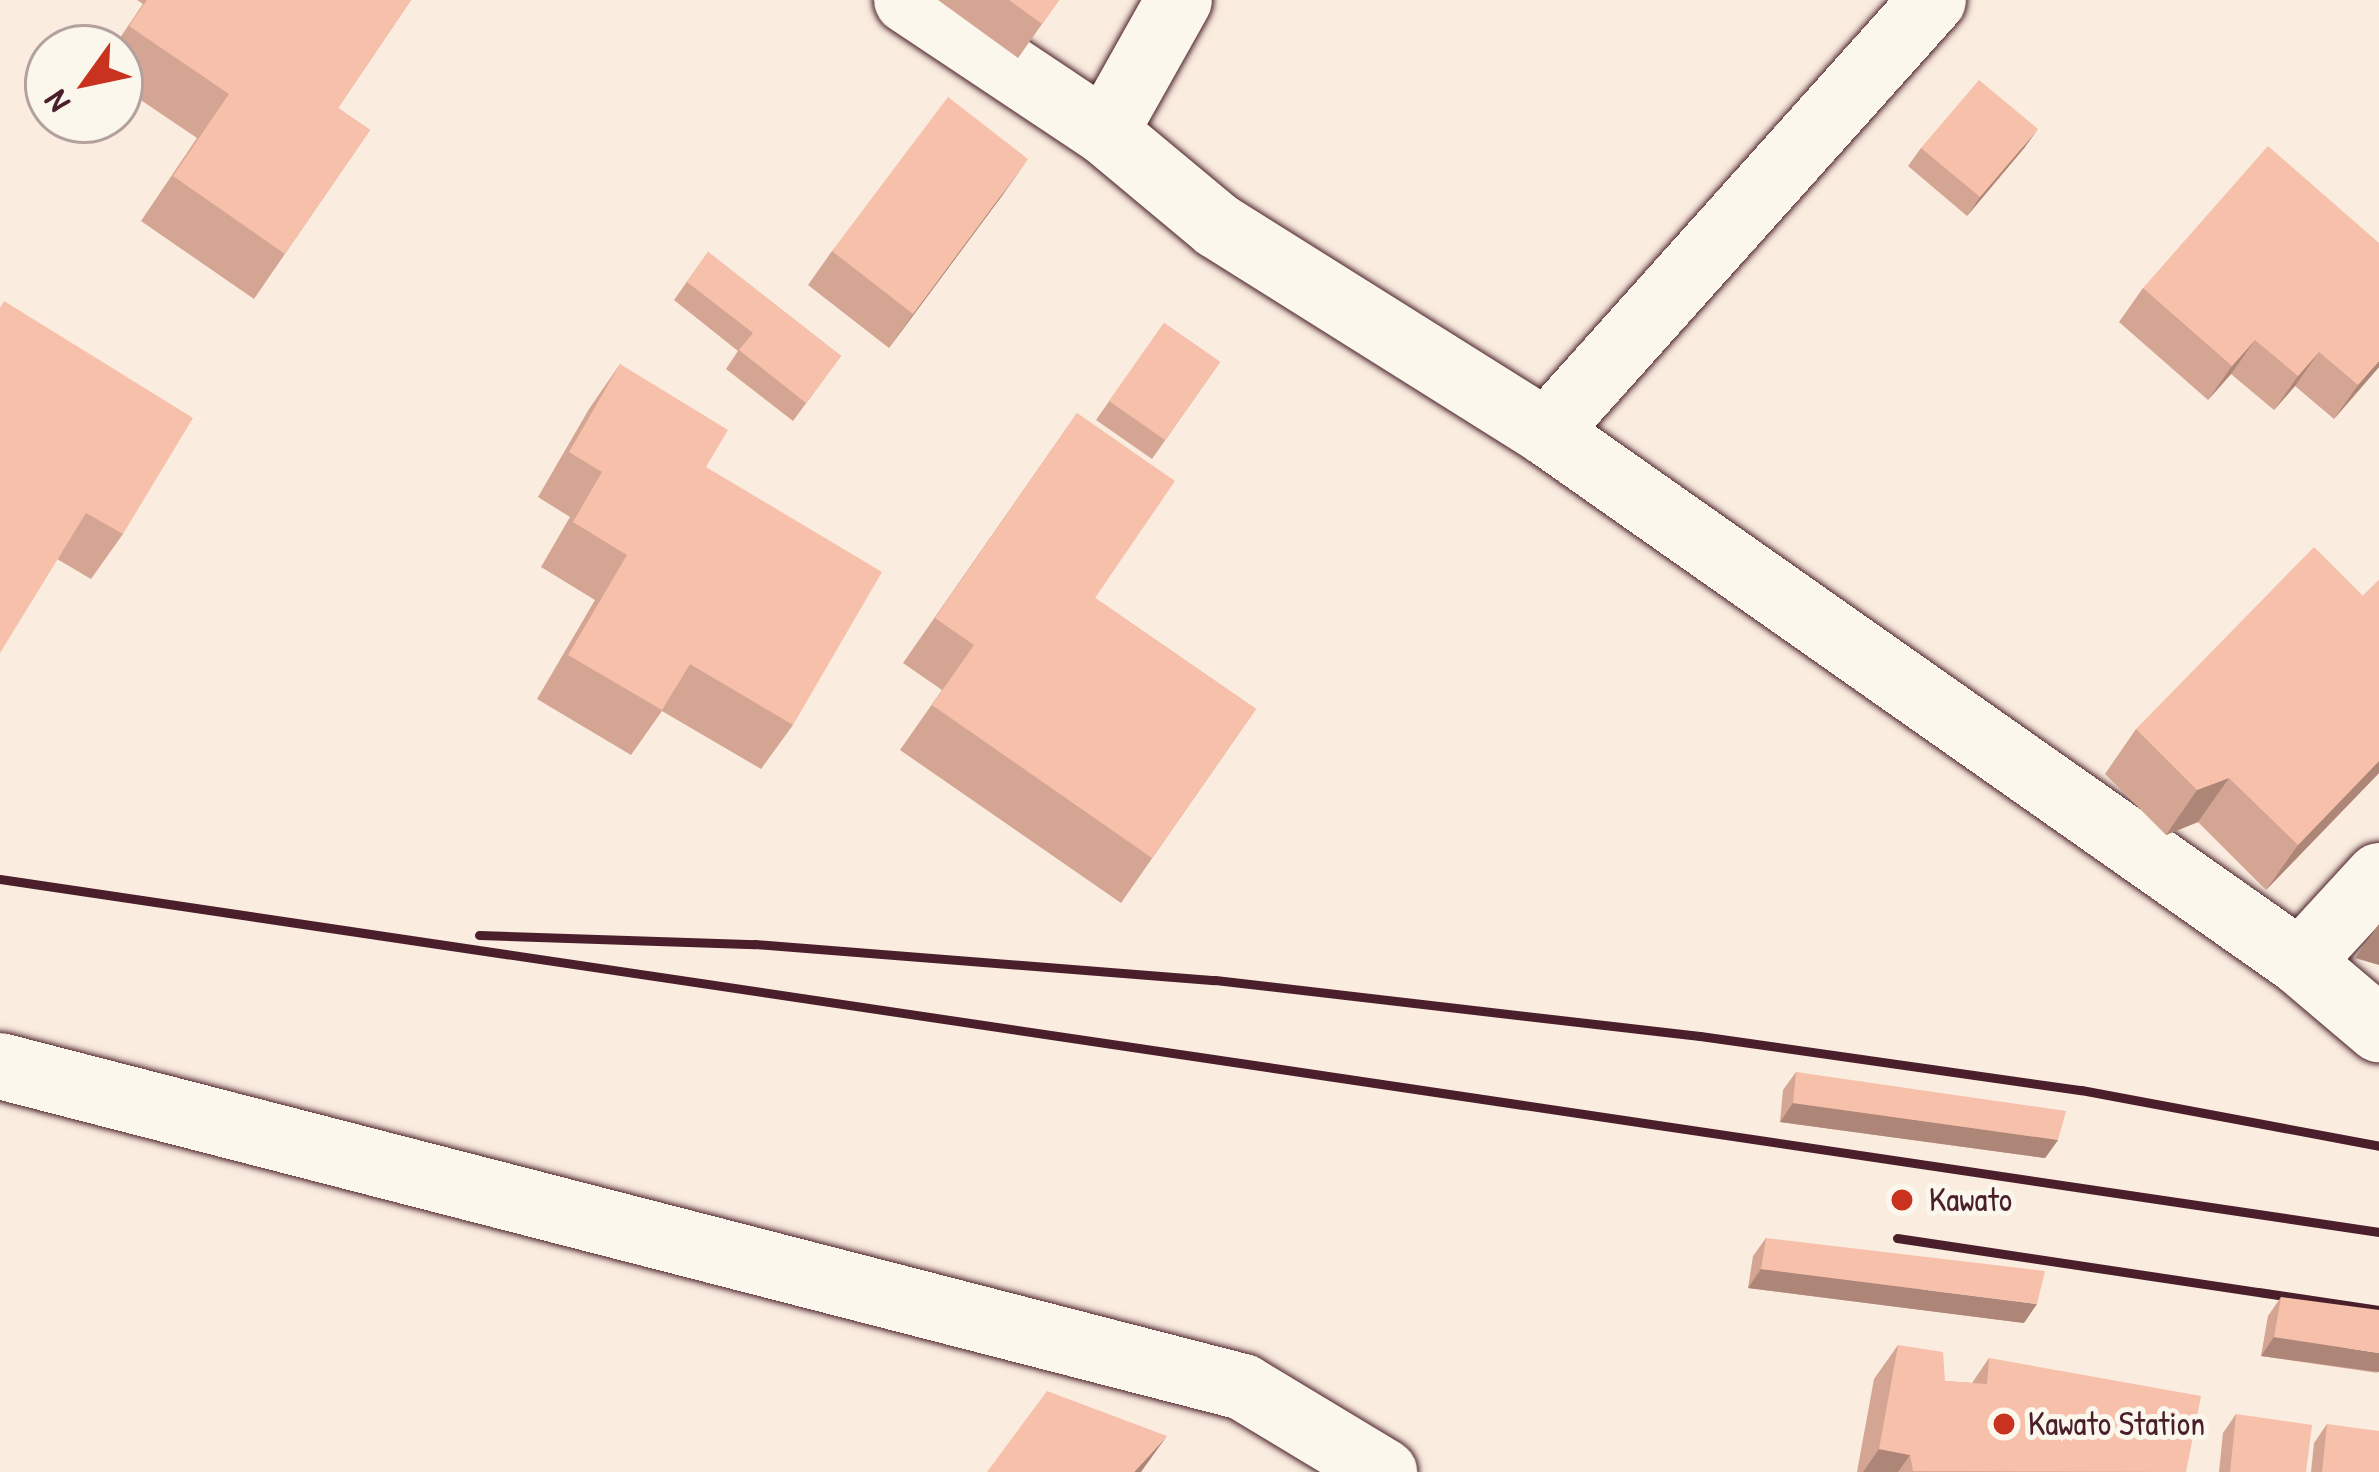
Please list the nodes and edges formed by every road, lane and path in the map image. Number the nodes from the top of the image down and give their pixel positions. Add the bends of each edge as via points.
1 (907, 0) edge
2 (1179, 0) edge
3 (1933, 0) edge
4 (1105, 132) junction
5 (1546, 432) junction
6 (2379, 876) edge
7 (2300, 962) junction
8 (2379, 1029) edge
9 (0, 1066) edge
10 (1384, 1472) edge

1 - 4 street
2 - 4 street
3 - 5 street
4 - 5 street via 1218,226
5 - 7 street
6 - 7 street
7 - 8 street
9 - 10 street via 1243,1387

